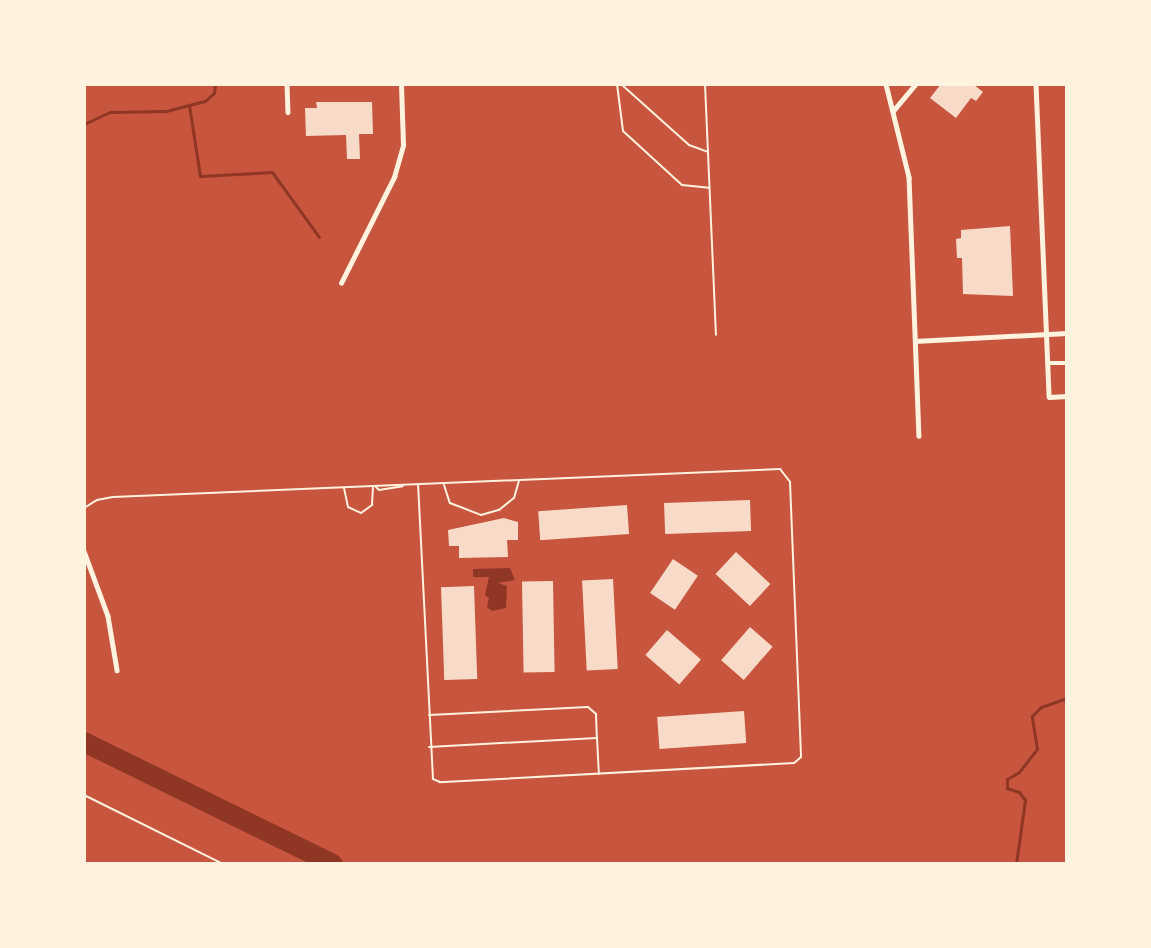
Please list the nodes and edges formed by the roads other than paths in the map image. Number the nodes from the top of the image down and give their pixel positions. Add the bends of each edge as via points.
1 (287, 84) edge
2 (401, 84) edge
3 (617, 84) edge
4 (621, 84) edge
5 (705, 84) edge
6 (886, 84) edge
7 (916, 84) edge
8 (1036, 84) edge
9 (893, 111) junction
10 (288, 112) dead end
11 (708, 152) junction
12 (709, 188) junction
13 (341, 283) dead end
14 (1067, 333) edge
15 (1046, 334) junction
16 (716, 335) dead end
17 (915, 340) junction
18 (1048, 363) junction
19 (1067, 363) edge
20 (1067, 396) edge
21 (919, 436) dead end
22 (519, 481) junction
23 (444, 485) junction
24 (403, 486) junction
25 (418, 486) junction
26 (375, 487) junction
27 (344, 488) junction
28 (84, 508) edge
29 (84, 551) edge
30 (117, 670) dead end
31 (428, 715) junction
32 (597, 738) junction
33 (429, 747) junction
34 (599, 774) junction

1 - 10 street
2 - 13 street via 403,146 394,177
3 - 12 lane via 623,131 682,185
4 - 11 lane via 689,145
5 - 11 lane
6 - 9 street
7 - 9 street
8 - 15 street
9 - 17 street via 909,177
11 - 12 lane
12 - 16 lane
14 - 15 street
15 - 17 street
15 - 18 street
17 - 21 street
18 - 19 street
18 - 20 street via 1049,397
22 - 23 lane
22 - 23 lane via 514,498 499,510 481,515 450,503
22 - 34 lane via 780,469 790,482 801,757 794,762
23 - 25 lane
24 - 25 lane
24 - 26 lane
24 - 26 lane via 379,490
25 - 31 lane
26 - 27 lane
26 - 27 lane via 372,505 361,513 348,507
27 - 28 lane via 113,497
29 - 30 street via 108,616
31 - 32 lane via 588,707 596,714
31 - 33 lane
32 - 33 lane
32 - 34 lane
33 - 34 lane via 431,772 440,782

